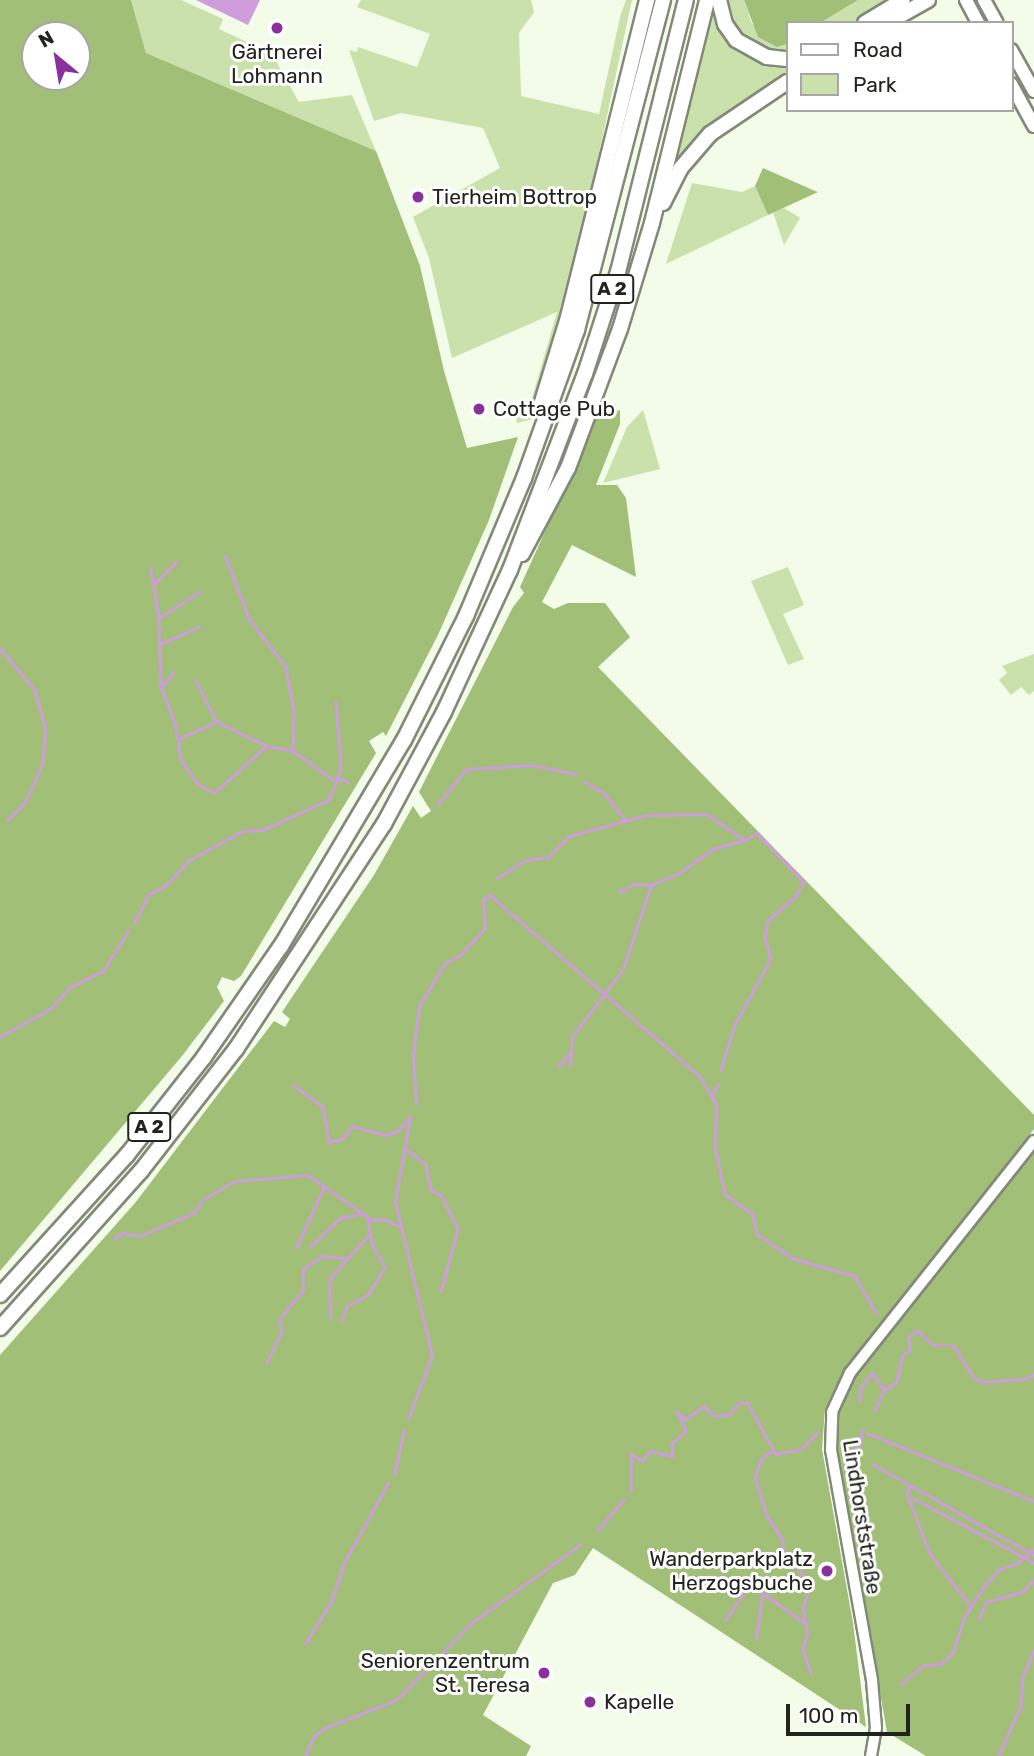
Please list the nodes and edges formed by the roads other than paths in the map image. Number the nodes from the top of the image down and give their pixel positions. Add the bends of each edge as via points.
1 (640, 0) edge
2 (647, 0) edge
3 (663, 0) edge
4 (687, 0) edge
5 (707, 0) edge
6 (719, 0) edge
7 (903, 0) edge
8 (928, 0) edge
9 (966, 0) edge
10 (984, 0) edge
11 (868, 21) edge
12 (891, 21) edge
13 (977, 21) edge
14 (996, 21) edge
15 (1013, 54) edge
16 (786, 59) edge
17 (626, 74) junction
18 (786, 83) edge
19 (1013, 88) edge
20 (1034, 91) edge
21 (1034, 126) edge
22 (652, 223) junction
23 (524, 478) junction
24 (510, 570) junction
25 (1034, 1141) edge
26 (0, 1295) edge
27 (0, 1328) edge
28 (871, 1756) edge

1 - 17 highway
2 - 17 highway
3 - 23 highway, A 2 via 578,330
4 - 24 highway, A 2 via 618,272 565,431
5 - 22 highway
6 - 16 highway via 725,24 736,40 767,57
7 - 11 highway
8 - 12 highway
9 - 13 main road
10 - 14 main road
15 - 20 main road
17 - 23 highway via 568,317 523,455
18 - 22 highway via 699,145
19 - 21 main road
22 - 24 highway via 594,403 530,545
23 - 26 highway, A 2 via 466,616 404,740 281,946 204,1057 127,1154
24 - 27 highway, A 2 via 444,712 384,824 283,983 141,1171
25 - 28 street, Lindhorststraße via 850,1373 832,1412 831,1450 872,1680 876,1728

